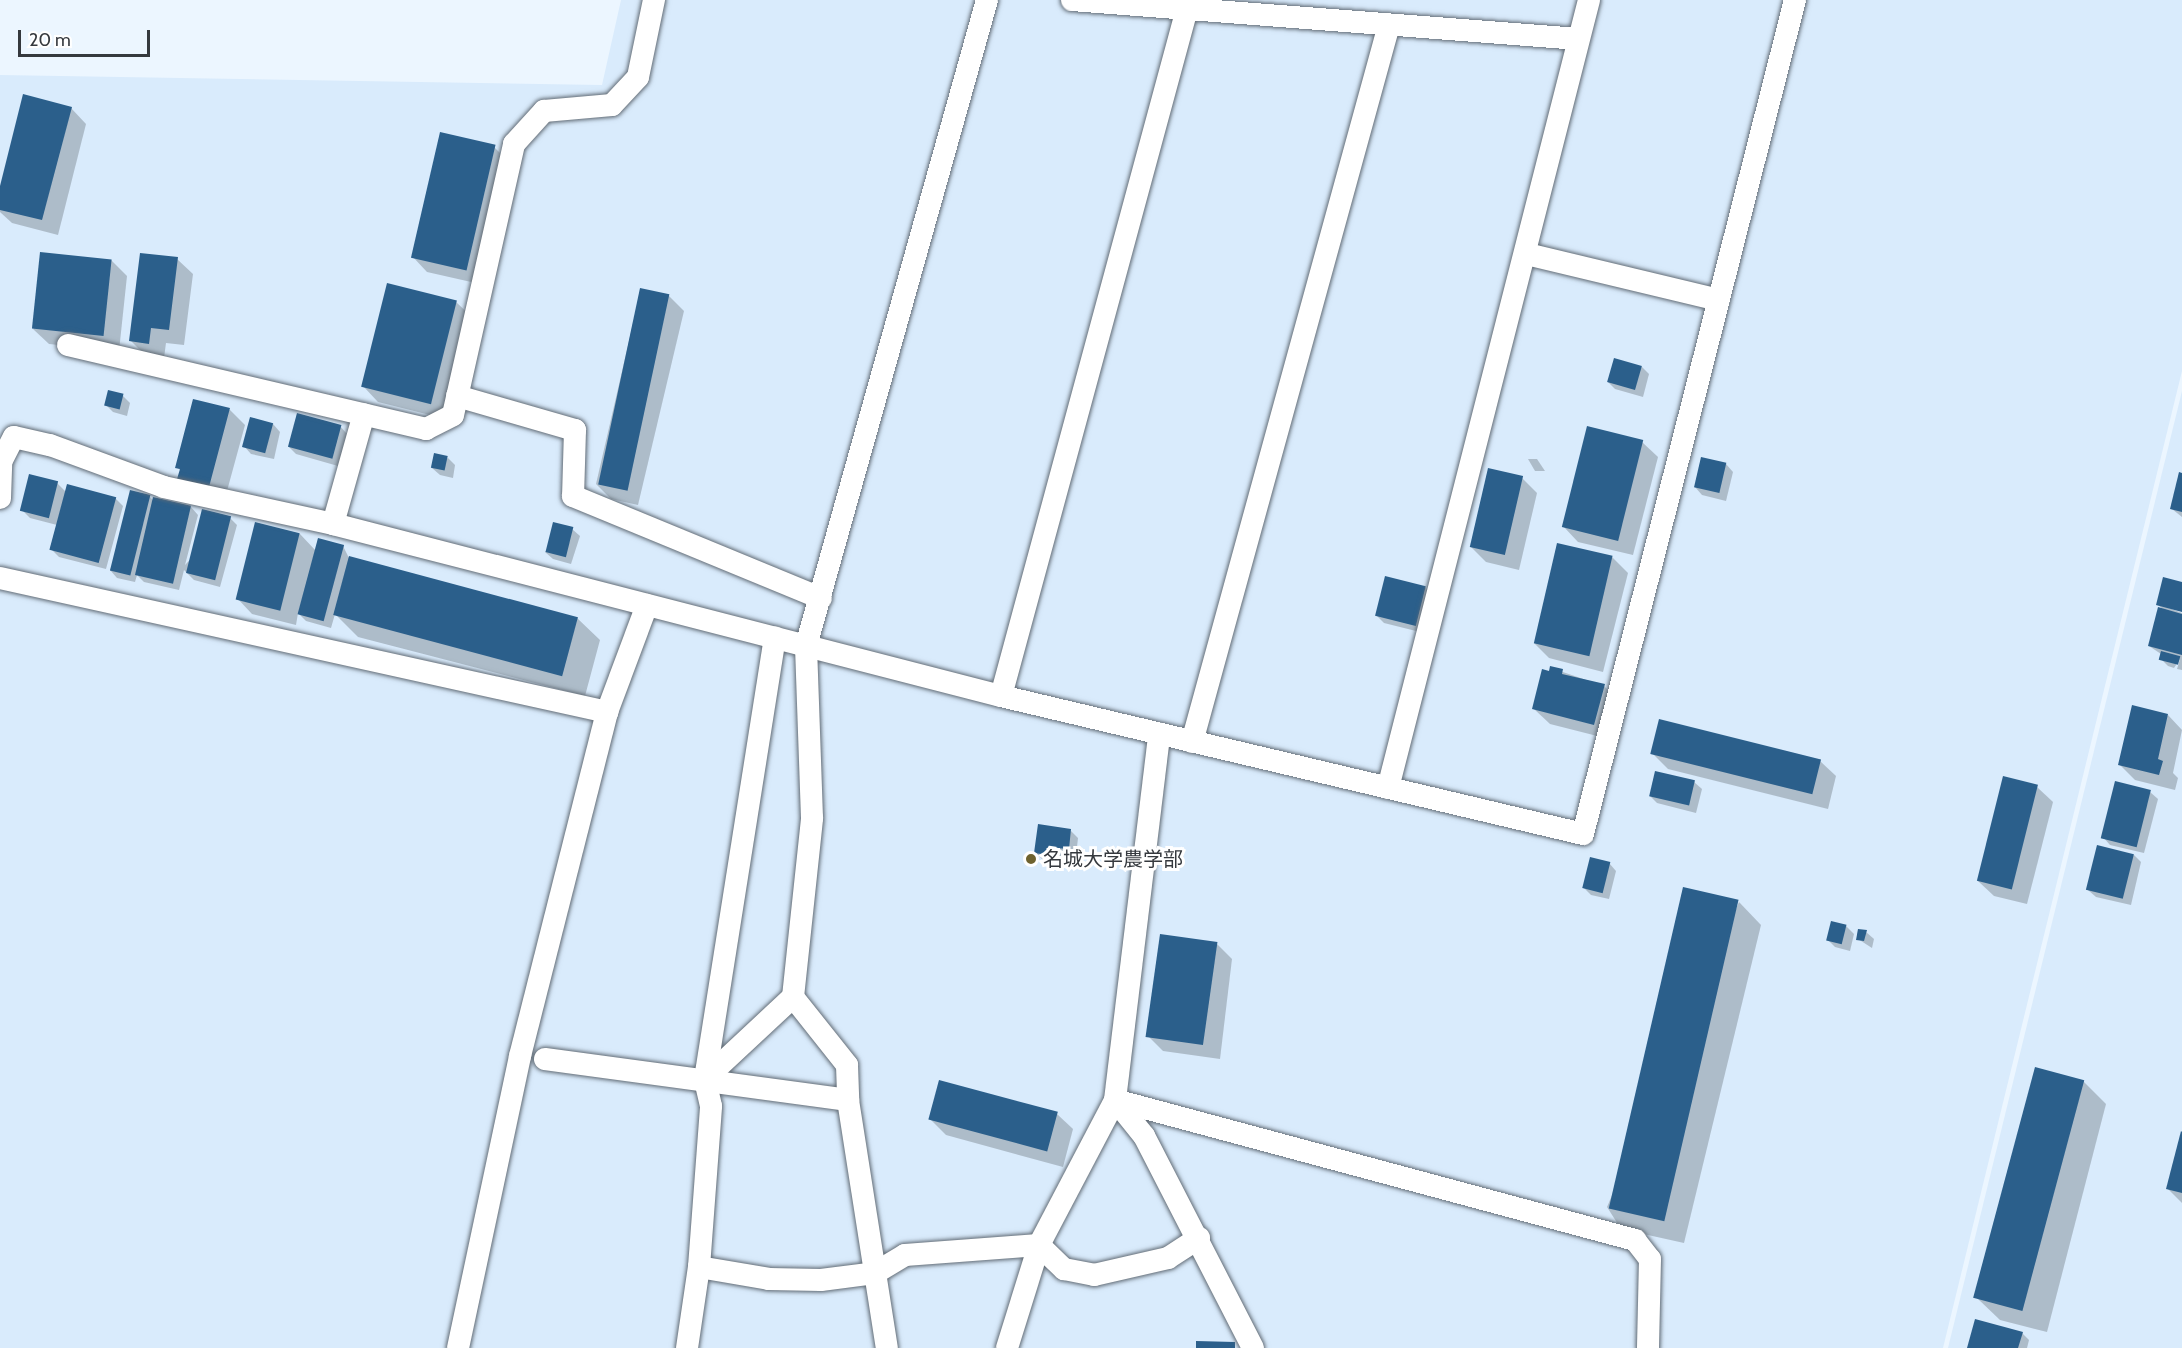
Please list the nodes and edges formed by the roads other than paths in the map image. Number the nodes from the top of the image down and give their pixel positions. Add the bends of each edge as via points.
1 (654, 0) edge
2 (987, 0) edge
3 (1072, 0) edge
4 (1589, 0) edge
5 (1795, 0) edge
6 (1187, 9) junction
7 (1389, 25) junction
8 (1580, 39) junction
9 (1527, 254) junction
10 (1719, 300) junction
11 (68, 345) dead end
12 (457, 396) junction
13 (364, 414) junction
14 (0, 498) edge
15 (333, 524) junction
16 (0, 578) edge
17 (821, 598) junction
18 (646, 605) junction
19 (775, 639) junction
20 (806, 646) junction
21 (1000, 696) junction
22 (607, 712) junction
23 (1159, 734) junction
24 (1192, 742) junction
25 (1388, 788) junction
26 (793, 997) junction
27 (545, 1059) dead end
28 (705, 1079) junction
29 (848, 1100) junction
30 (1115, 1100) junction
31 (1199, 1238) junction
32 (1039, 1245) junction
33 (699, 1267) junction
34 (875, 1273) junction
35 (458, 1348) edge
36 (687, 1348) edge
37 (887, 1348) edge
38 (1007, 1348) edge
39 (1252, 1348) edge
40 (1648, 1348) edge

1 - 12 lane via 638,77 612,105 544,111 514,144
2 - 17 lane
3 - 6 lane
4 - 8 lane
5 - 10 lane
6 - 7 lane
6 - 21 lane
7 - 8 lane
7 - 24 lane
8 - 9 lane
9 - 10 lane
9 - 25 lane
10 - 25 lane via 1583,834
11 - 13 lane
12 - 13 lane via 453,415 426,429
12 - 17 lane via 575,430 573,496
13 - 15 lane
14 - 15 lane via 1,462 14,437 50,445 164,487
15 - 18 lane
16 - 22 lane
17 - 20 lane
18 - 19 lane
18 - 22 lane
19 - 20 lane
19 - 28 lane
20 - 21 lane
20 - 26 lane via 812,818
21 - 23 lane
22 - 35 lane via 520,1056
23 - 24 lane
23 - 30 lane
24 - 25 lane
26 - 28 lane
26 - 29 lane via 847,1065
27 - 28 lane
28 - 29 lane
28 - 33 lane via 711,1106
29 - 34 lane
30 - 31 lane via 1144,1136
30 - 32 lane
30 - 40 lane via 1635,1240 1650,1259
31 - 32 lane via 1168,1258 1094,1275 1064,1269
31 - 39 lane
32 - 34 lane via 904,1256
32 - 38 lane
33 - 34 lane via 769,1279 821,1280
33 - 36 lane
34 - 37 lane

